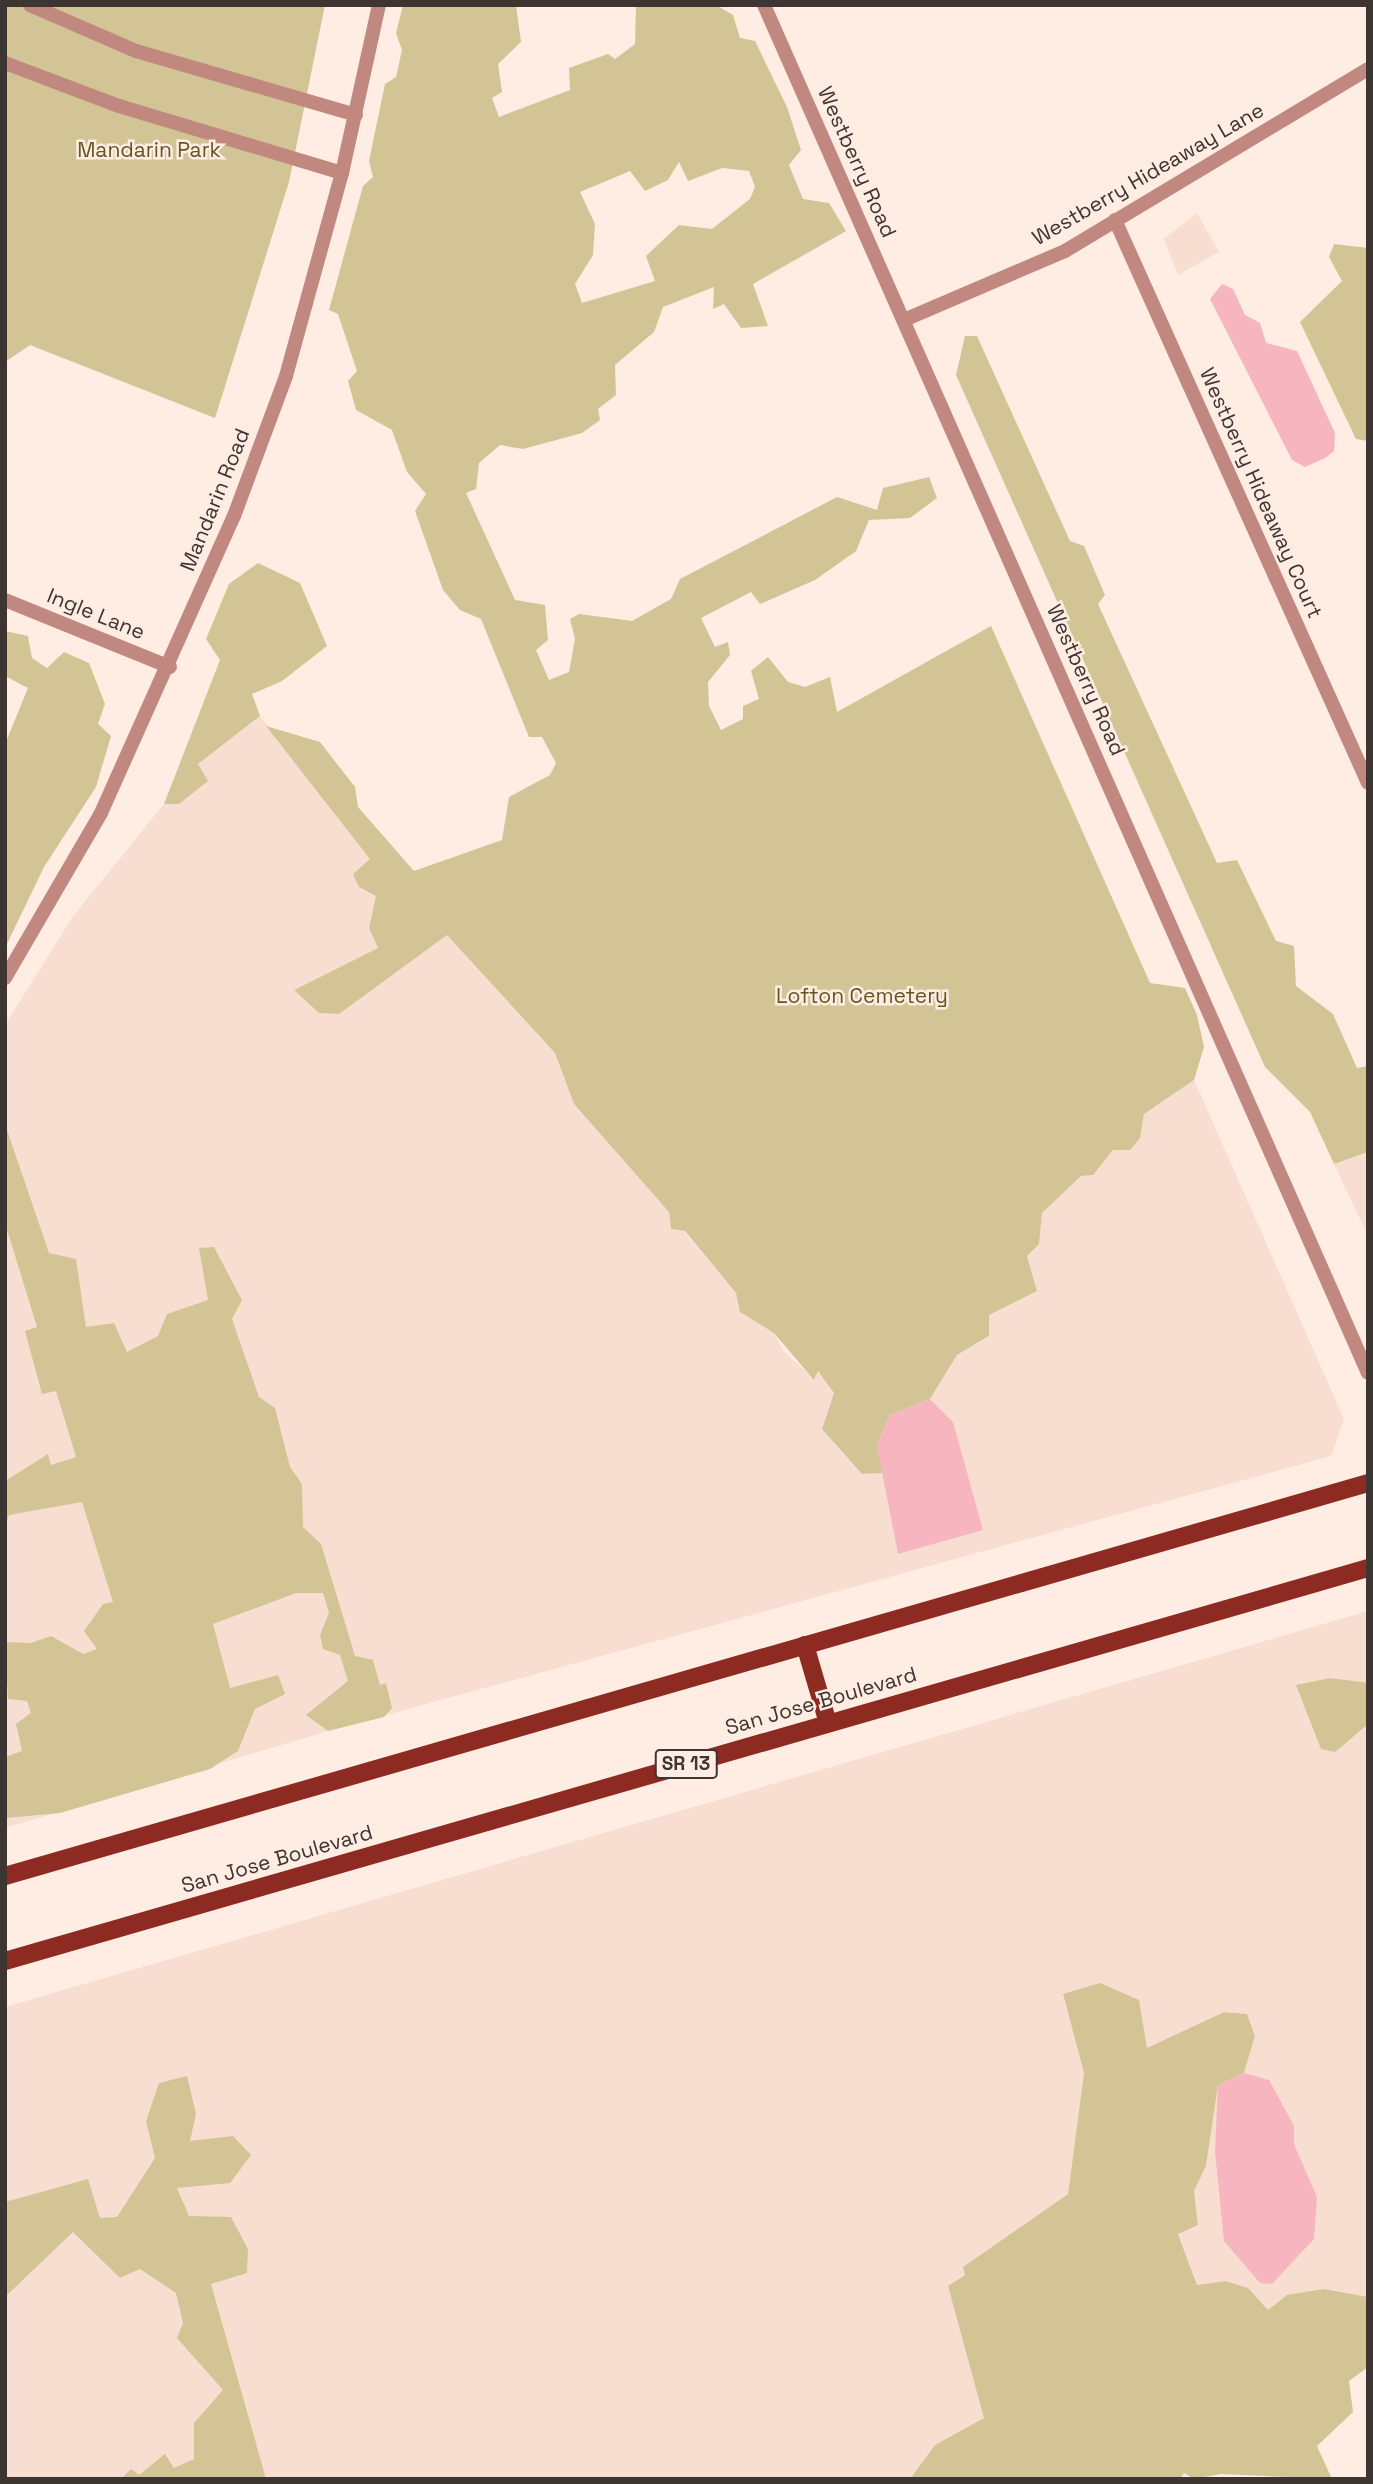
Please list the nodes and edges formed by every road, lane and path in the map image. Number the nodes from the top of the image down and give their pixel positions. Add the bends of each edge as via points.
1 (30, 5) edge
2 (379, 5) edge
3 (764, 5) edge
4 (5, 63) edge
5 (1368, 69) edge
6 (356, 115) junction
7 (342, 173) junction
8 (1115, 220) junction
9 (904, 320) junction
10 (5, 600) edge
11 (170, 667) junction
12 (1368, 783) edge
13 (5, 978) edge
14 (1368, 1373) edge
15 (1368, 1483) edge
16 (1368, 1568) edge
17 (805, 1645) junction
18 (828, 1723) junction
19 (5, 1876) edge
20 (5, 1961) edge

1 - 6 street via 135,51
2 - 6 street, Mandarin Road
3 - 9 street, Westberry Road
4 - 7 street via 119,106
5 - 8 street, Westberry Hideaway Lane
6 - 7 street, Mandarin Road
7 - 11 street, Mandarin Road via 286,376
8 - 9 street, Westberry Hideaway Lane via 1065,251
8 - 12 street, Westberry Hideaway Court
9 - 14 street, Westberry Road
10 - 11 street, Ingle Lane
11 - 13 street, Mandarin Road via 102,813
15 - 17 main road
16 - 18 main road, San Jose Boulevard / SR 13
17 - 18 main road
17 - 19 main road
18 - 20 main road, San Jose Boulevard / SR 13

